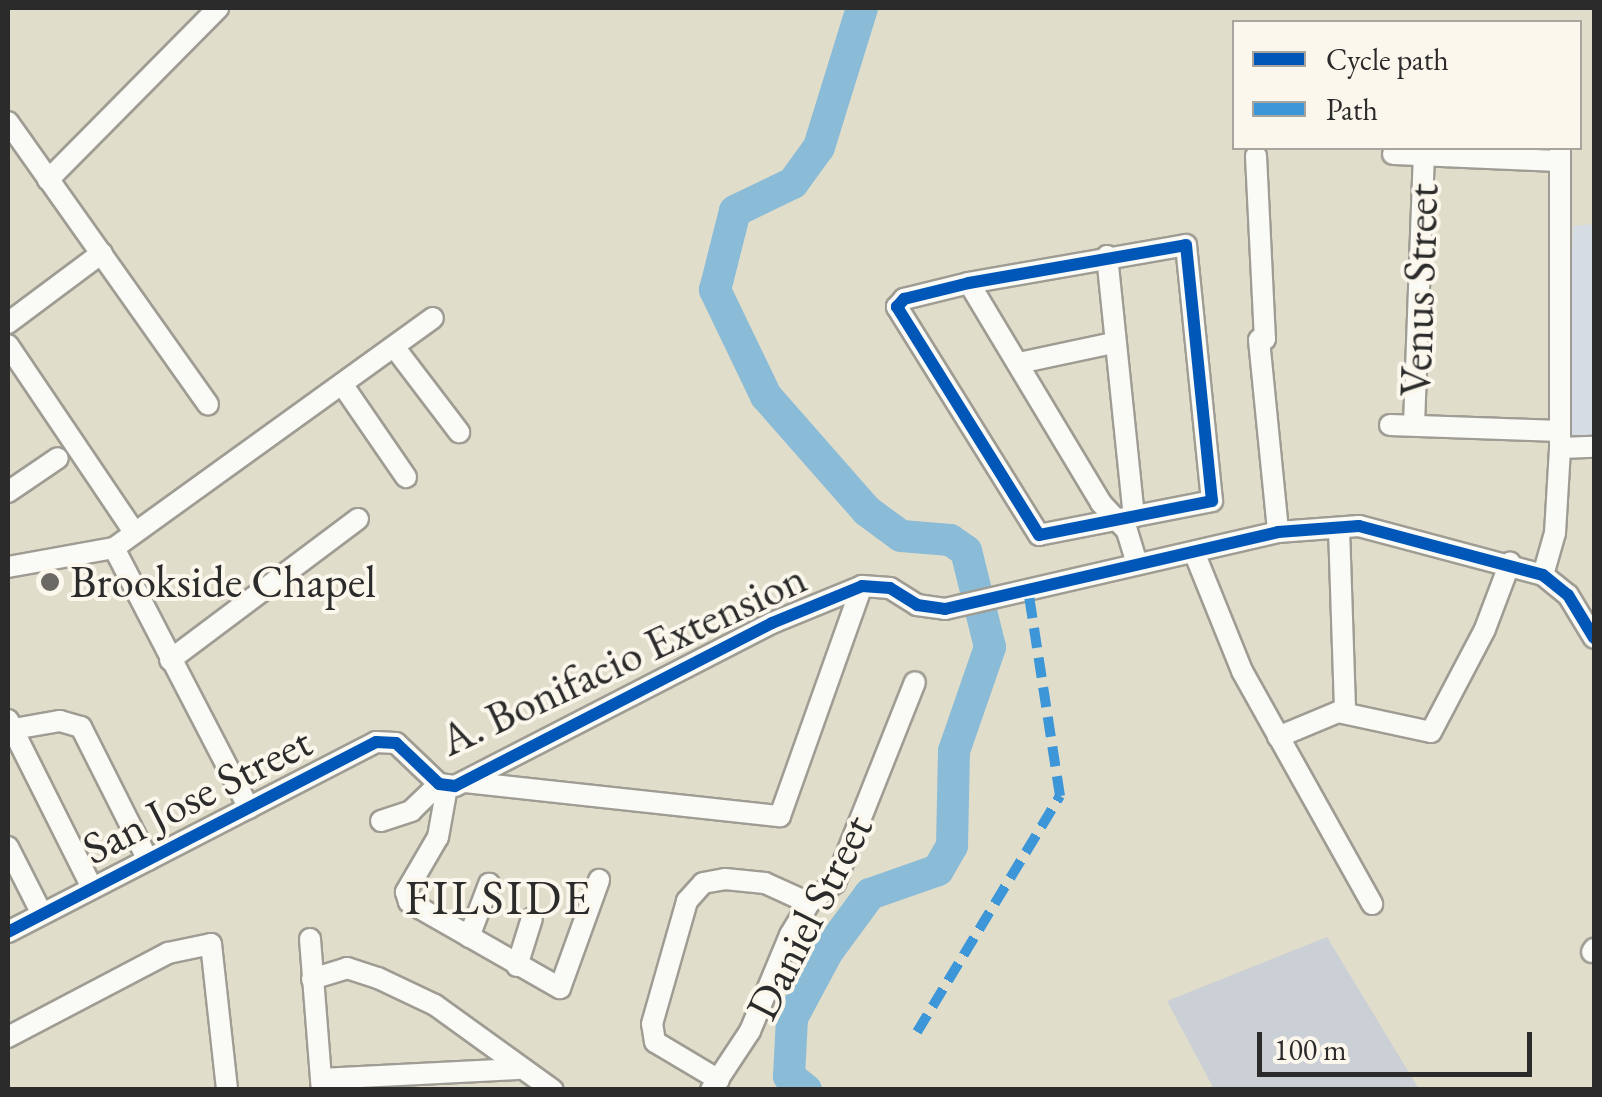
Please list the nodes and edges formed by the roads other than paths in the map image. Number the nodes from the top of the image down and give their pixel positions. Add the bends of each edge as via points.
1 (218, 8) edge
2 (8, 122) edge
3 (1393, 154) dead end
4 (1560, 154) edge
5 (1256, 156) dead end
6 (1424, 156) junction
7 (48, 180) junction
8 (102, 253) junction
9 (1107, 256) junction
10 (969, 284) junction
11 (433, 318) dead end
12 (8, 323) edge
13 (1113, 343) junction
14 (8, 345) edge
15 (395, 348) junction
16 (1019, 363) junction
17 (342, 384) junction
18 (208, 404) dead end
19 (1390, 424) dead end
20 (1414, 425) junction
21 (459, 432) dead end
22 (1560, 440) junction
23 (1594, 447) edge
24 (58, 458) dead end
25 (406, 477) dead end
26 (8, 492) edge
27 (1126, 518) junction
28 (358, 519) dead end
29 (1339, 528) junction
30 (132, 529) junction
31 (1278, 532) junction
32 (114, 548) junction
33 (1194, 552) junction
34 (11, 562) edge
35 (1510, 563) junction
36 (1138, 564) junction
37 (1543, 575) junction
38 (862, 586) junction
39 (1594, 638) edge
40 (170, 660) junction
41 (916, 682) dead end
42 (1345, 712) junction
43 (9, 726) edge
44 (1278, 737) junction
45 (416, 761) joint
46 (450, 784) junction
47 (249, 808) junction
48 (381, 821) dead end
49 (8, 847) edge
50 (148, 860) junction
51 (599, 880) dead end
52 (489, 884) dead end
53 (92, 888) junction
54 (810, 903) junction
55 (1372, 904) dead end
56 (42, 914) junction
57 (532, 918) dead end
58 (8, 932) edge
59 (469, 938) junction
60 (310, 939) dead end
61 (517, 966) junction
62 (312, 979) junction
63 (8, 1037) edge
64 (518, 1069) junction
65 (322, 1084) edge
66 (715, 1085) edge
67 (227, 1090) edge
68 (553, 1090) edge

1 - 7 street
2 - 7 street
3 - 6 street
4 - 6 street
4 - 22 street
5 - 31 street via 1265,339 1260,340
6 - 20 street, Venus Street
7 - 8 street
8 - 12 street
8 - 18 street
9 - 10 street
9 - 13 street
9 - 27 street via 1182,243 1190,268 1212,500
10 - 16 street
10 - 27 street via 904,299 899,314 1036,532 1045,536
11 - 15 street
13 - 16 street
13 - 27 street
14 - 30 street
15 - 17 street
15 - 21 street
16 - 27 street
17 - 25 street
17 - 30 street
19 - 20 street
20 - 22 street
22 - 23 street
22 - 37 street via 1555,533
24 - 26 street
27 - 36 street
28 - 40 street
29 - 31 street, A. Bonifacio Extension
29 - 35 street, A. Bonifacio Extension via 1359,526
29 - 42 street
30 - 32 street
31 - 33 street, A. Bonifacio Extension
32 - 34 street
32 - 40 street
33 - 36 street, A. Bonifacio Extension
33 - 44 street via 1215,616
35 - 37 street, A. Bonifacio Extension
35 - 42 street via 1434,729 1426,733
36 - 38 street, A. Bonifacio Extension via 932,610 890,588
37 - 39 street, A. Bonifacio Extension via 1568,595
38 - 46 street, A. Bonifacio Extension via 772,622
38 - 46 street via 780,816
40 - 47 street
41 - 54 street, Daniel Street via 835,883
42 - 44 street
43 - 50 street via 81,727
43 - 53 street
44 - 55 street
45 - 46 street, A. Bonifacio Extension
45 - 47 street, San Jose Street via 396,742 376,742
46 - 48 street via 412,811
46 - 59 street via 438,837 406,897
47 - 50 street, San Jose Street
49 - 56 street
50 - 53 street, San Jose Street
51 - 61 street via 560,988
52 - 59 street
53 - 56 street, San Jose Street
54 - 66 street, Daniel Street via 769,978 750,1031
54 - 66 street via 765,883 725,879 703,883 687,902 652,1024 666,1054
56 - 58 street, San Jose Street
57 - 61 street
59 - 61 street
60 - 62 street
62 - 64 street via 348,968 378,978 434,1005
62 - 65 street
63 - 67 street via 168,953 210,944
64 - 65 street
64 - 68 street

